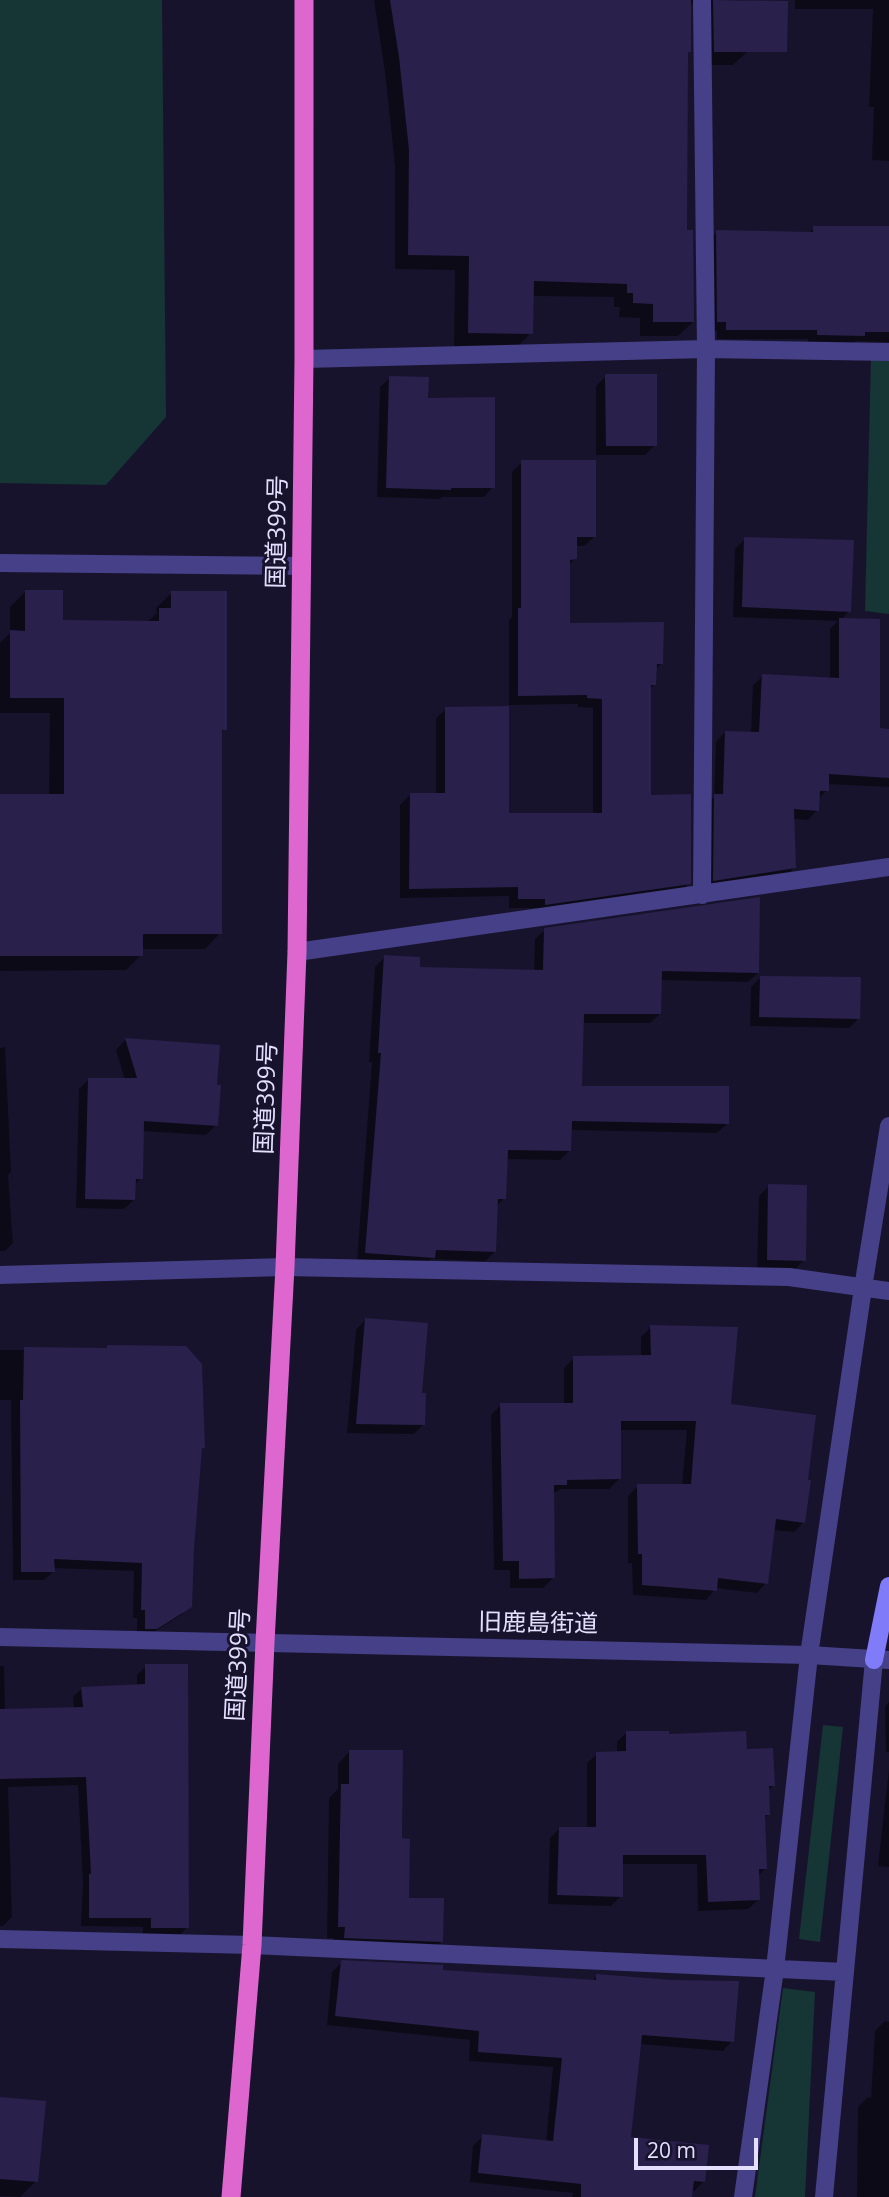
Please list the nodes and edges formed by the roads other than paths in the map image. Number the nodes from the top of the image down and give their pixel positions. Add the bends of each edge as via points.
1 (304, 0) edge
2 (702, 0) edge
3 (706, 349) junction
4 (889, 352) edge
5 (304, 359) junction
6 (0, 564) edge
7 (302, 566) junction
8 (889, 867) edge
9 (702, 895) junction
10 (297, 952) junction
11 (889, 1125) edge
12 (285, 1267) junction
13 (0, 1275) edge
14 (863, 1288) junction
15 (889, 1291) edge
16 (889, 1586) edge
17 (0, 1637) edge
18 (265, 1642) junction
19 (809, 1655) junction
20 (881, 1660) edge
21 (0, 1940) edge
22 (252, 1945) junction
23 (775, 1969) junction
24 (845, 1972) junction
25 (231, 2197) edge
26 (743, 2197) edge
27 (824, 2197) edge

1 - 5 highway, 国道399号
2 - 3 street
3 - 4 street
3 - 5 street
3 - 9 street
5 - 7 highway, 国道399号
6 - 7 street
7 - 10 highway, 国道399号
8 - 9 street
9 - 10 street
10 - 12 highway, 国道399号
11 - 14 street
12 - 13 street
12 - 14 street via 789,1277
12 - 18 highway, 国道399号
14 - 15 street
14 - 19 street
16 - 20 main road
17 - 18 street, 旧鹿島街道
18 - 19 street, 旧鹿島街道
18 - 22 highway, 国道399号
19 - 20 street, 旧鹿島街道
19 - 23 street
20 - 24 street
21 - 22 street
22 - 23 street
22 - 25 highway, 国道399号
23 - 24 street
23 - 26 street
24 - 27 street

